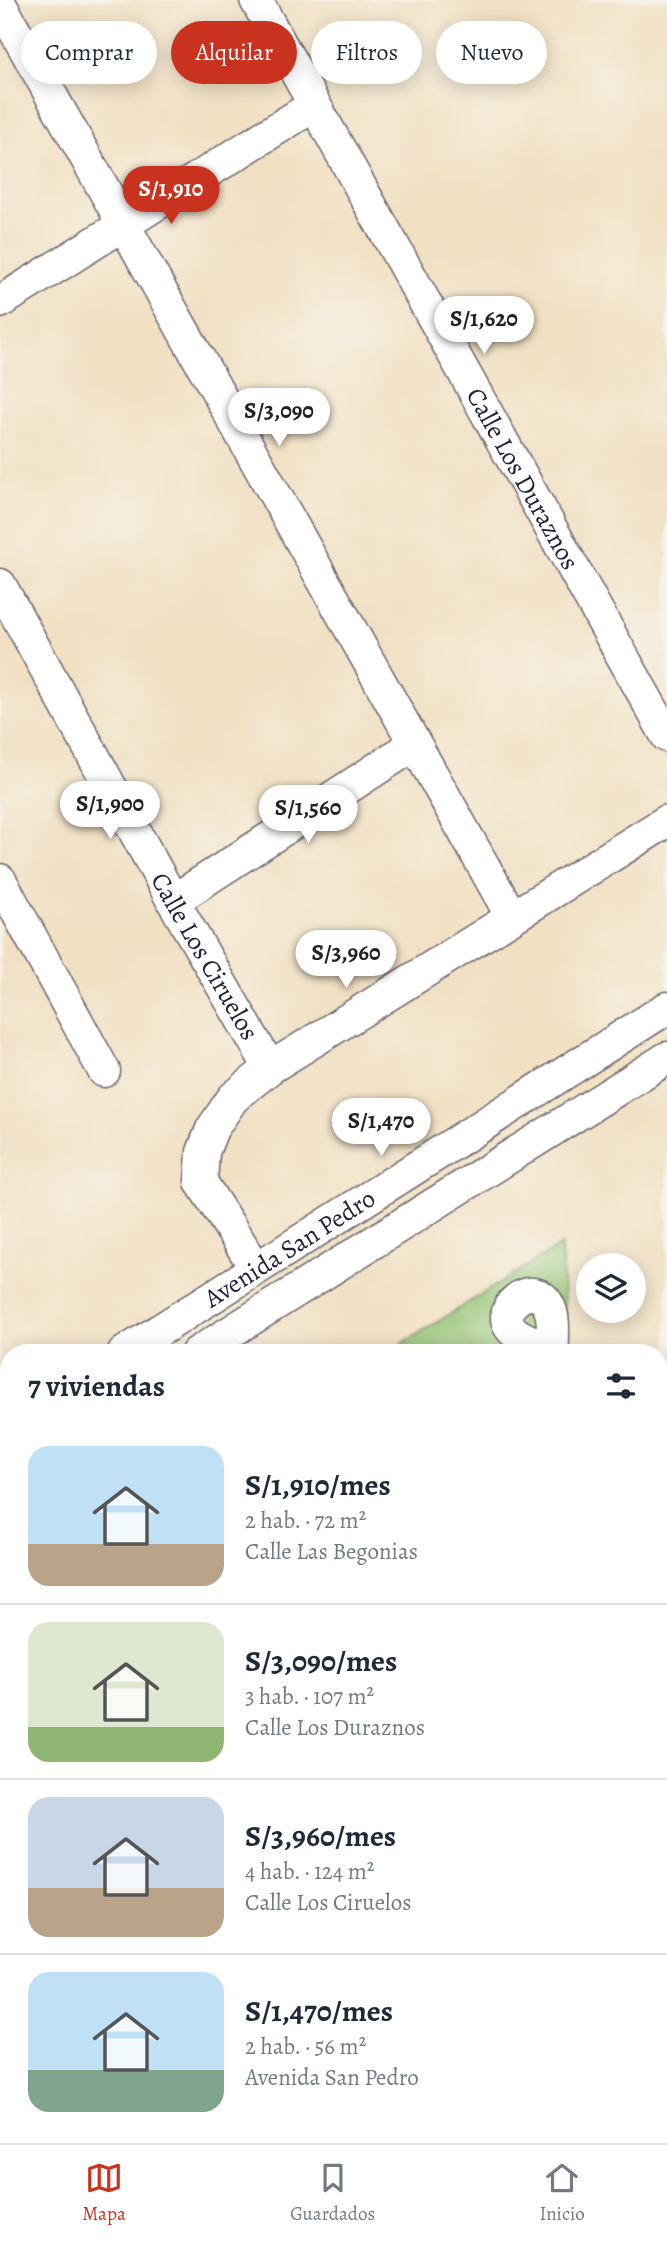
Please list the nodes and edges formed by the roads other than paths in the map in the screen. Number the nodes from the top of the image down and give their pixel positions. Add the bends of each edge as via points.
1 (256, 0) edge
2 (0, 4) edge
3 (313, 106) junction
4 (123, 225) junction
5 (0, 302) edge
6 (0, 585) edge
7 (667, 736) edge
8 (415, 744) junction
9 (667, 821) edge
10 (0, 880) edge
11 (173, 901) junction
12 (512, 917) junction
13 (667, 1008) edge
14 (667, 1058) edge
15 (270, 1068) junction
16 (104, 1071) dead end
17 (256, 1268) junction
18 (138, 1344) edge
19 (211, 1344) edge

1 - 3 street, Calle Los Duraznos
2 - 4 street
3 - 4 street
3 - 7 street, Calle Los Duraznos
4 - 5 street
4 - 8 street
6 - 11 street, Calle Los Ciruelos
8 - 11 street
8 - 12 street
9 - 12 street
10 - 16 street
11 - 15 street, Calle Los Ciruelos
12 - 15 street
13 - 17 street, Avenida San Pedro
14 - 19 street, Avenida San Pedro
15 - 17 street via 233,1098 203,1152 201,1182
17 - 18 street, Avenida San Pedro

